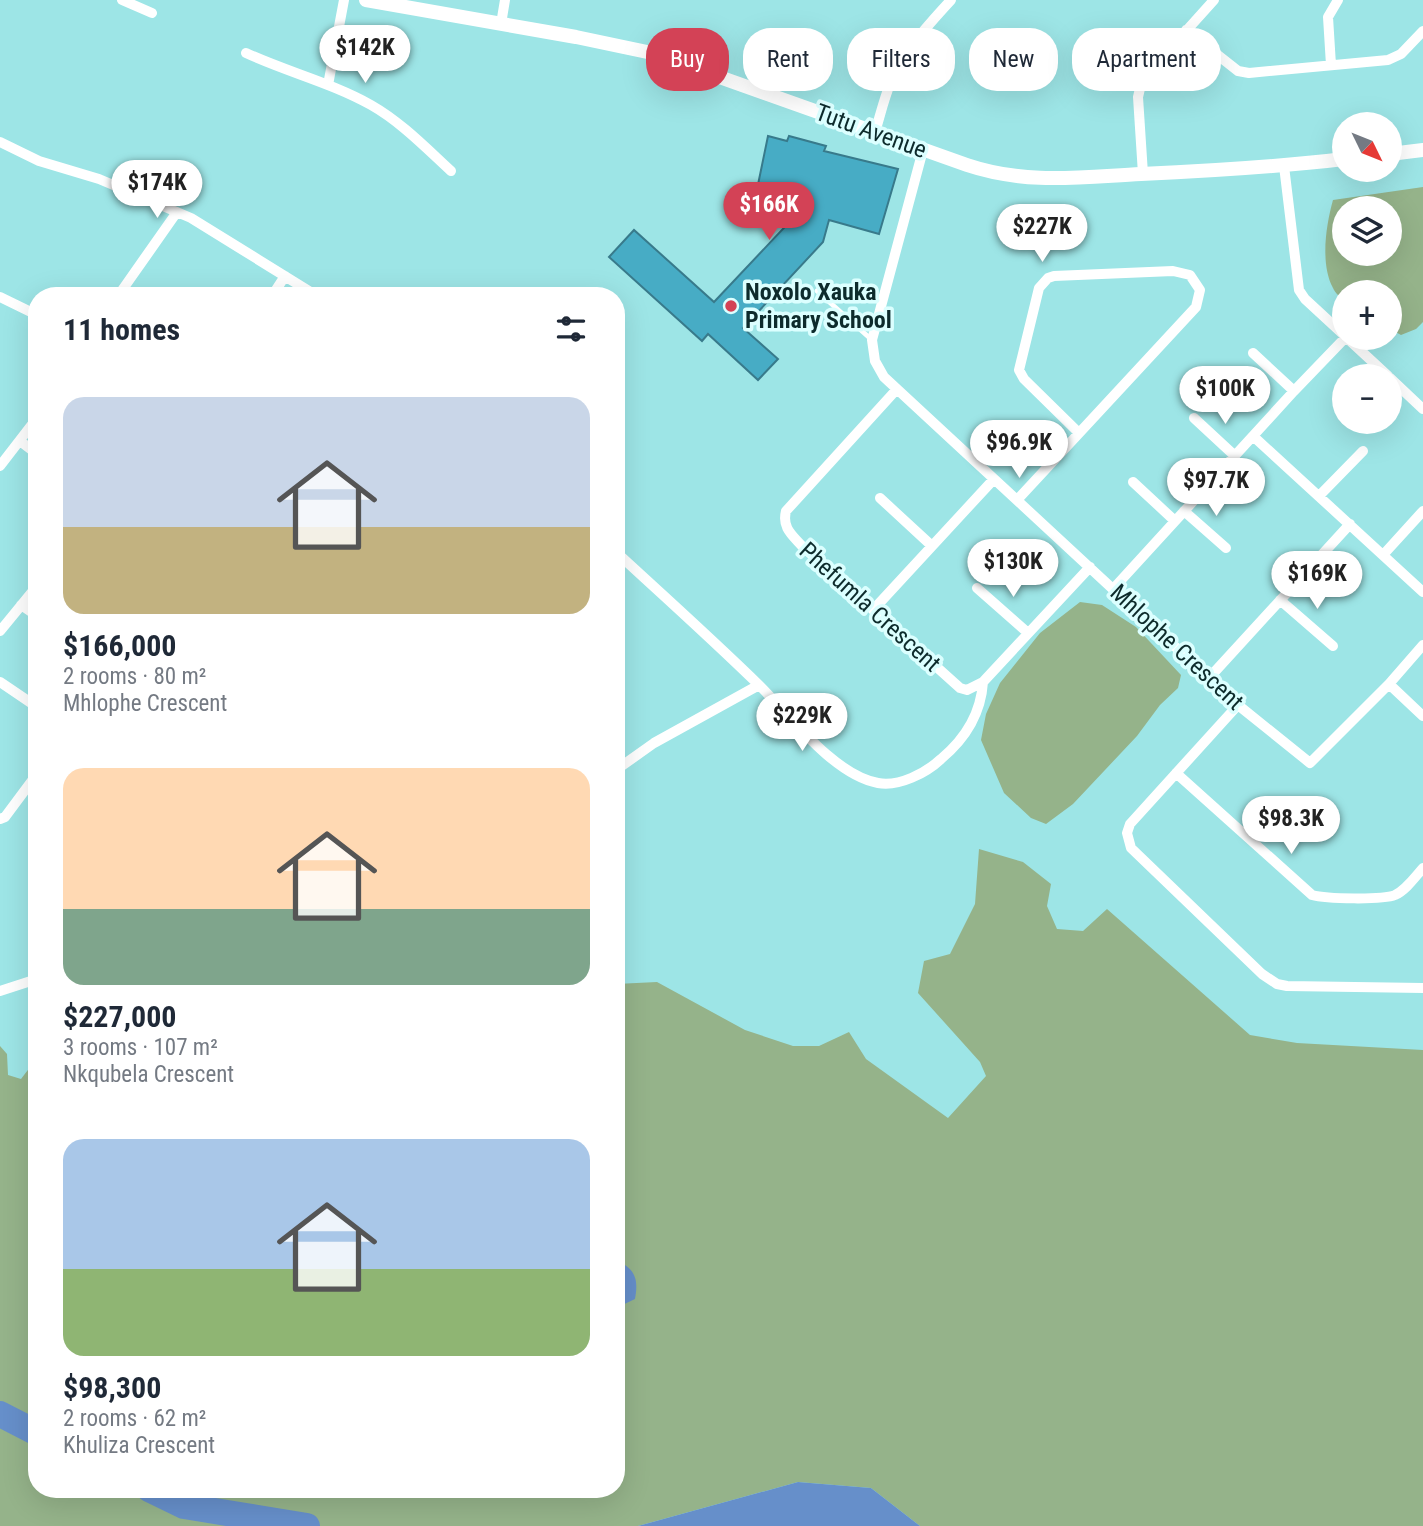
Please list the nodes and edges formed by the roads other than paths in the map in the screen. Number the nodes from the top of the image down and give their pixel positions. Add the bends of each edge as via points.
1 (122, 0) edge
2 (344, 0) edge
3 (366, 0) edge
4 (505, 0) edge
5 (951, 0) edge
6 (1213, 0) edge
7 (1338, 0) edge
8 (152, 13) dead end
9 (501, 24) junction
10 (1188, 28) edge
11 (1423, 31) edge
12 (246, 53) dead end
13 (1221, 56) edge
14 (1331, 65) junction
15 (328, 85) junction
16 (1139, 91) edge
17 (875, 132) junction
18 (0, 142) edge
19 (923, 150) junction
20 (1423, 150) edge
21 (1402, 153) edge
22 (1332, 160) edge
23 (1284, 166) junction
24 (451, 171) dead end
25 (1143, 174) junction
26 (177, 212) junction
27 (285, 276) junction
28 (125, 287) edge
29 (278, 287) edge
30 (303, 287) edge
31 (817, 291) dead end
32 (0, 297) edge
33 (28, 311) edge
34 (1332, 325) edge
35 (873, 340) junction
36 (1333, 350) edge
37 (1359, 350) edge
38 (1253, 353) dead end
39 (1375, 364) edge
40 (897, 389) junction
41 (1402, 389) edge
42 (1294, 391) junction
43 (1423, 409) edge
44 (1194, 418) dead end
45 (28, 430) edge
46 (1079, 433) junction
47 (1253, 436) junction
48 (20, 441) junction
49 (28, 447) edge
50 (1363, 451) dead end
51 (1235, 456) junction
52 (0, 466) edge
53 (994, 479) junction
54 (1133, 482) dead end
55 (1319, 496) junction
56 (880, 499) dead end
57 (1017, 500) junction
58 (1184, 511) junction
59 (1423, 511) edge
60 (1175, 521) junction
61 (1350, 524) junction
62 (932, 546) junction
63 (1226, 548) dead end
64 (1383, 555) junction
65 (625, 560) edge
66 (1090, 567) junction
67 (977, 588) dead end
68 (1113, 589) junction
69 (1423, 592) edge
70 (28, 597) edge
71 (1280, 600) junction
72 (21, 605) junction
73 (28, 610) edge
74 (873, 610) junction
75 (0, 631) edge
76 (1028, 633) junction
77 (1423, 645) edge
78 (1333, 646) dead end
79 (1209, 678) junction
80 (0, 681) edge
81 (983, 682) junction
82 (1390, 684) junction
83 (759, 685) junction
84 (28, 701) edge
85 (1238, 705) junction
86 (1423, 716) edge
87 (625, 764) edge
88 (1177, 773) junction
89 (28, 786) edge
90 (0, 819) edge
91 (1423, 868) edge
92 (28, 982) edge
93 (1423, 989) edge
94 (0, 991) edge

1 - 8 street
2 - 15 street
3 - 9 street, Tutu Avenue
4 - 9 street
5 - 17 street via 912,43 890,85
6 - 10 street
7 - 14 street via 1328,17
9 - 17 street, Tutu Avenue via 652,53
11 - 14 street via 1395,57
12 - 15 street
13 - 14 street via 1243,73
15 - 24 street via 393,120
16 - 25 street
17 - 19 street, Tutu Avenue
18 - 26 street
19 - 25 street, Tutu Avenue via 1018,177
19 - 35 street, Mhlophe Crescent
20 - 21 street
22 - 23 street, Tutu Avenue
23 - 25 street, Tutu Avenue
23 - 34 street via 1299,290
26 - 27 street
26 - 28 street
27 - 29 street
27 - 30 street
31 - 35 lane
32 - 33 street
35 - 40 street, Mhlophe Crescent via 878,368
36 - 42 street
37 - 39 street
38 - 42 street
40 - 53 street, Mhlophe Crescent
40 - 74 street, Phefumla Crescent via 788,507 785,516 788,531
41 - 43 street
42 - 47 street
44 - 51 street
45 - 48 street
46 - 46 street via 1019,370 1039,288 1048,278 1067,275 1173,271 1190,275 1200,290 1196,307
46 - 57 street
47 - 51 street
47 - 55 street
48 - 49 street
48 - 52 street
50 - 55 street
51 - 58 street
53 - 57 street, Mhlophe Crescent
53 - 62 street
54 - 60 street
55 - 61 street
56 - 62 street
57 - 66 street, Mhlophe Crescent
58 - 60 street
58 - 63 street
59 - 64 street
60 - 68 street
61 - 64 street
61 - 71 street
62 - 74 street
64 - 69 street
65 - 83 street
66 - 68 street, Mhlophe Crescent
66 - 76 street
67 - 76 street
68 - 79 street, Mhlophe Crescent
70 - 72 street
71 - 78 street
71 - 79 street
72 - 73 street
72 - 75 street
74 - 81 street, Phefumla Crescent via 960,688 973,689
76 - 81 street
77 - 82 street, Mhlophe Crescent
79 - 85 street, Mhlophe Crescent
80 - 84 street
81 - 83 street via 981,706 950,752 909,779 879,783 842,766
82 - 85 street, Mhlophe Crescent via 1310,763
82 - 86 street
83 - 87 street via 654,743
85 - 88 street
88 - 91 street via 1312,895 1390,896
88 - 93 street via 1130,824 1129,846 1262,974 1287,986
89 - 90 street
92 - 94 street

